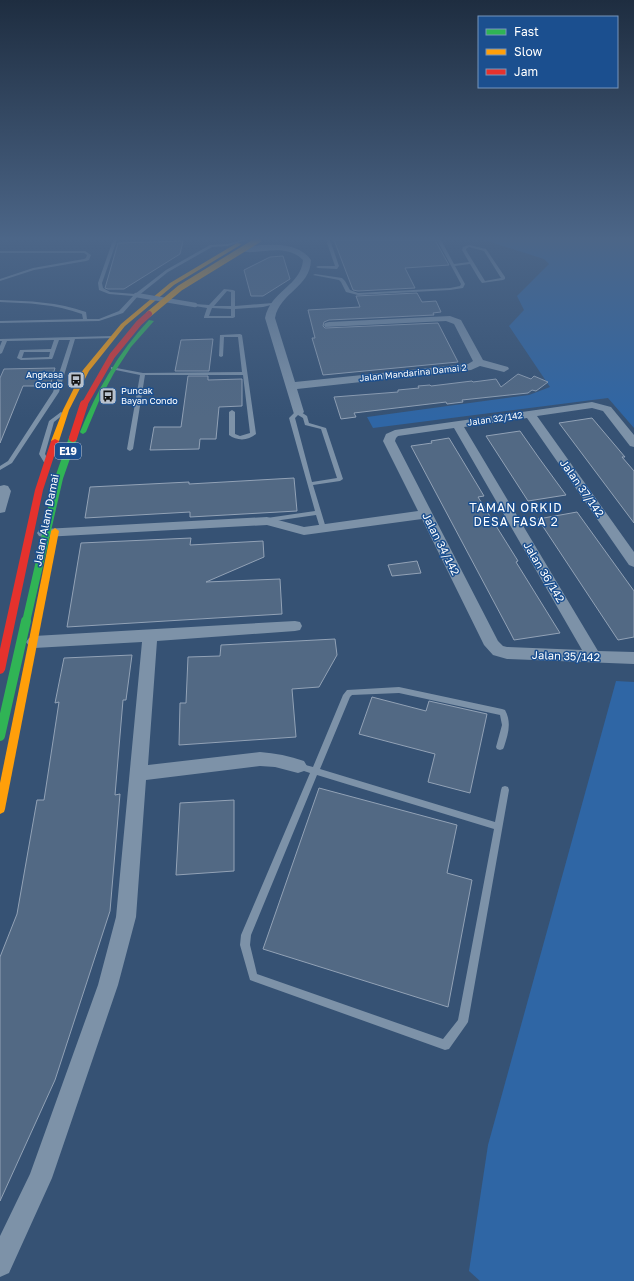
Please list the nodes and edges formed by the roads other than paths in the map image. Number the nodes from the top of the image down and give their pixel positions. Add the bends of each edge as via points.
1 (132, 300) edge
2 (153, 300) edge
3 (162, 300) edge
4 (164, 300) edge
5 (167, 300) edge
6 (176, 300) edge
7 (217, 300) edge
8 (234, 300) edge
9 (281, 300) edge
10 (0, 301) edge
11 (277, 302) junction
12 (210, 307) junction
13 (234, 308) junction
14 (85, 320) junction
15 (0, 322) edge
16 (329, 325) dead end
17 (112, 337) junction
18 (57, 338) junction
19 (73, 338) junction
20 (2, 339) edge
21 (0, 350) edge
22 (53, 350) junction
23 (221, 356) dead end
24 (479, 362) junction
25 (113, 368) junction
26 (504, 369) dead end
27 (245, 373) junction
28 (143, 374) junction
29 (291, 386) junction
30 (232, 412) dead end
31 (298, 412) junction
32 (530, 414) junction
33 (457, 424) junction
34 (390, 436) joint
35 (634, 443) edge
36 (130, 449) dead end
37 (0, 468) edge
38 (310, 484) junction
39 (2, 488) edge
40 (0, 509) edge
41 (318, 512) junction
42 (426, 514) junction
43 (267, 520) junction
44 (323, 528) junction
45 (55, 533) junction
46 (30, 534) junction
47 (634, 562) edge
48 (295, 626) dead end
49 (150, 636) junction
50 (34, 642) junction
51 (498, 651) joint
52 (594, 657) junction
53 (634, 658) edge
54 (0, 670) edge
55 (0, 700) edge
56 (0, 736) edge
57 (500, 748) dead end
58 (298, 766) joint
59 (315, 772) junction
60 (139, 773) junction
61 (506, 790) dead end
62 (1, 802) edge
63 (499, 827) junction
64 (0, 1264) edge

1 - 14 lane via 116,315 99,320
2 - 17 main road, Jalan Alam Damai
3 - 55 main road, E19, bridge via 136,323 110,356 82,402 55,478
4 - 12 lane, bridge
5 - 56 main road, E19, bridge via 140,323 112,356 85,402 59,478
6 - 25 main road, Jalan Alam Damai via 143,328
7 - 12 lane
8 - 13 lane
9 - 11 street
10 - 14 lane via 34,302 72,308 84,313
11 - 13 lane
11 - 29 street via 270,312 270,318
12 - 13 lane
12 - 13 lane via 206,317 233,317
14 - 15 lane
16 - 24 street, Jalan Mandarina Damai 2 via 447,318 458,322
17 - 19 lane
17 - 46 main road, Jalan Alam Damai via 86,370 66,410 39,490
18 - 19 lane
18 - 20 lane
18 - 22 lane
19 - 37 lane via 53,398 10,462
20 - 21 lane
22 - 22 lane via 50,358 19,358 22,351
23 - 27 lane via 222,336 240,335
24 - 26 street
24 - 29 street, Jalan Mandarina Damai 2 via 471,367
25 - 28 lane
25 - 45 main road, Jalan Alam Damai via 91,409 66,478
27 - 28 lane
27 - 30 lane via 252,434 250,436 239,438 232,435
28 - 36 lane
29 - 31 street
31 - 38 lane via 292,418
31 - 38 lane via 305,417 307,424 323,428 340,479
32 - 33 street, Jalan 32/142
32 - 35 street, Jalan 32/142 via 600,406 607,409
32 - 47 street, Jalan 37/142
33 - 34 street, Jalan 32/142 via 395,433
33 - 52 street, Jalan 36/142
34 - 42 street, Jalan 34/142 via 389,441
38 - 41 lane
39 - 40 street via 5,491
41 - 43 lane
41 - 44 lane
42 - 44 street
42 - 51 street, Jalan 34/142 via 492,645
43 - 44 street via 304,531
43 - 45 street
45 - 46 street
45 - 50 main road, Jalan Alam Damai
46 - 54 main road, Jalan Alam Damai
48 - 49 street
49 - 50 street
49 - 60 street
50 - 62 main road, Jalan Alam Damai
51 - 52 street, Jalan 35/142
52 - 53 street, Jalan 35/142
57 - 59 lane via 506,721 502,712 399,690 354,691 347,695
58 - 59 lane
58 - 60 street via 260,759
59 - 63 lane
59 - 63 lane via 246,935 245,945 253,976 445,1044 463,1022
60 - 64 street via 126,917 108,985 40,1178
61 - 63 lane

